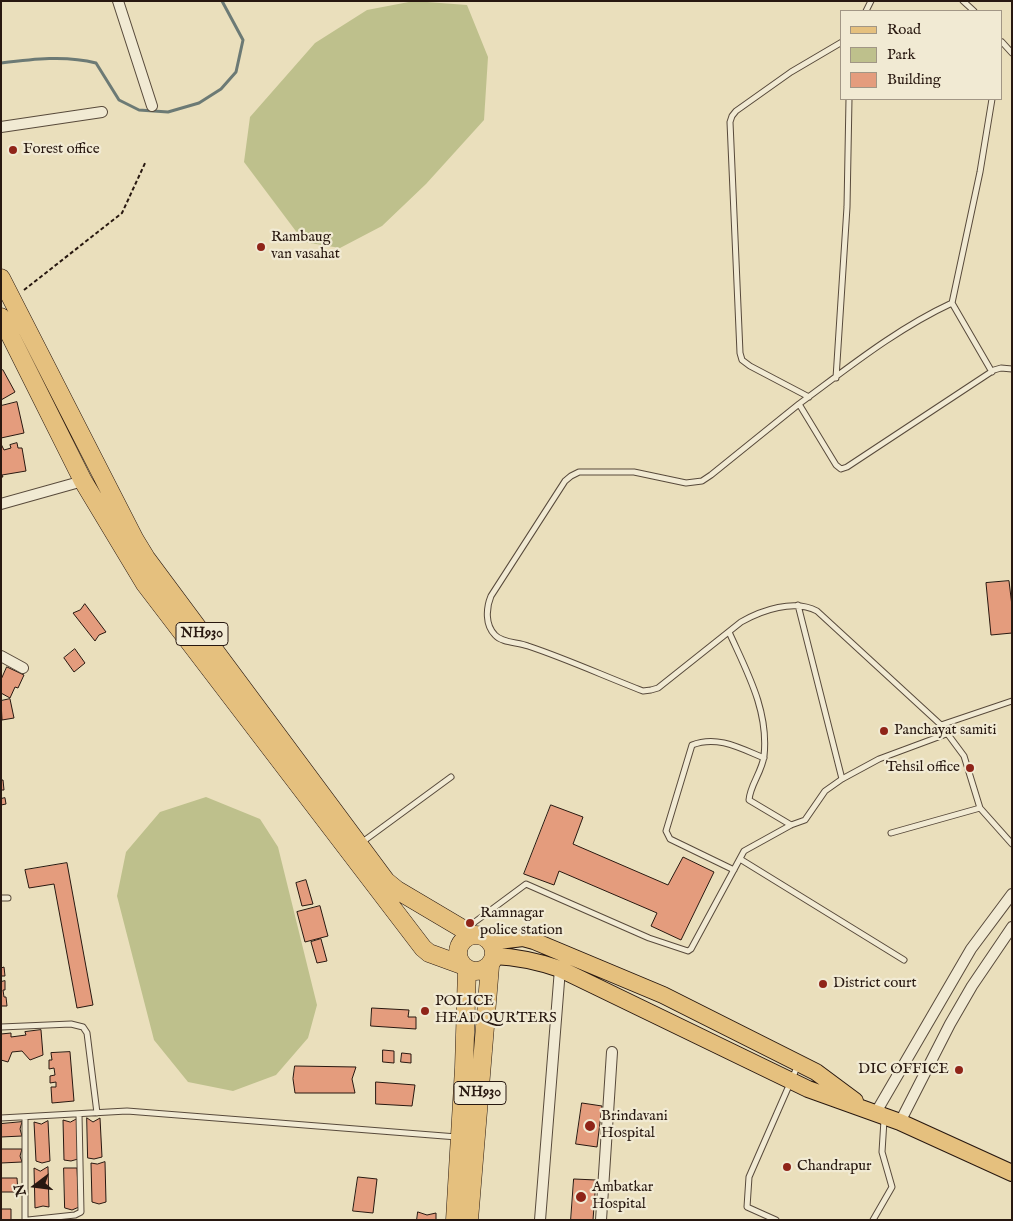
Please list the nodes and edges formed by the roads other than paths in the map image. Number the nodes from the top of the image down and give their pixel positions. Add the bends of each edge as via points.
1 (118, 1) edge
2 (963, 1) edge
3 (973, 10) edge
4 (840, 43) edge
5 (1003, 43) edge
6 (1012, 53) edge
7 (849, 100) edge
8 (992, 100) edge
9 (152, 106) dead end
10 (102, 112) dead end
11 (1, 127) edge
12 (5, 288) edge
13 (952, 303) junction
14 (1, 317) edge
15 (1012, 369) edge
16 (992, 372) junction
17 (836, 378) junction
18 (809, 397) junction
19 (799, 404) junction
20 (83, 481) junction
21 (1, 504) edge
22 (798, 605) junction
23 (729, 632) junction
24 (1, 656) edge
25 (23, 668) dead end
26 (1012, 701) edge
27 (941, 725) junction
28 (948, 733) junction
29 (764, 758) junction
30 (451, 777) dead end
31 (842, 779) junction
32 (980, 808) junction
33 (790, 825) junction
34 (891, 833) dead end
35 (1012, 844) edge
36 (354, 848) junction
37 (740, 859) junction
38 (734, 870) junction
39 (1012, 894) edge
40 (1, 898) edge
41 (8, 898) dead end
42 (1012, 927) edge
43 (468, 933) junction
44 (492, 954) junction
45 (904, 960) dead end
46 (464, 967) junction
47 (560, 969) junction
48 (1, 1027) edge
49 (612, 1052) dead end
50 (799, 1063) junction
51 (791, 1080) junction
52 (97, 1113) junction
53 (79, 1114) junction
54 (882, 1116) junction
55 (25, 1117) junction
56 (1, 1118) edge
57 (459, 1137) junction
58 (1012, 1173) edge
59 (27, 1220) edge
60 (455, 1220) edge
61 (469, 1220) edge
62 (540, 1220) edge
63 (601, 1220) edge
64 (776, 1220) edge
65 (873, 1220) edge

1 - 9 street
2 - 3 lane
4 - 18 lane via 775,83 736,111 730,122 742,360
5 - 6 lane
7 - 17 lane via 847,207
8 - 13 lane
10 - 11 street
12 - 36 highway, NH930 via 140,549
13 - 16 lane
13 - 17 lane via 896,333
14 - 20 highway, NH930
15 - 16 lane via 1001,368
16 - 19 lane via 841,469
17 - 18 lane
18 - 19 lane
19 - 23 lane via 702,481 686,484 648,474 618,471 579,472 571,476 491,596 487,607 490,628 498,638 527,645 643,691 658,688
20 - 21 street
20 - 36 highway, NH930 via 145,584
22 - 23 lane via 764,611
22 - 27 lane via 817,611
22 - 31 lane
23 - 29 lane via 758,695
24 - 25 street
26 - 27 lane
27 - 28 lane
28 - 31 lane via 879,759
28 - 32 lane via 964,756
29 - 33 lane via 749,800
29 - 38 lane via 726,742 708,741 692,745 666,831 670,839
30 - 36 lane
31 - 33 lane via 822,794 805,820
32 - 34 lane
32 - 35 lane
33 - 37 lane via 744,851
36 - 43 highway, NH930 via 391,886
36 - 46 highway, NH930 via 423,948
37 - 38 lane
37 - 45 lane
38 - 43 lane via 688,951 649,938 526,884
39 - 54 street via 971,949
40 - 41 lane
42 - 54 street
43 - 44 highway, NH930 via 482,936
43 - 46 highway, NH930 via 457,956
44 - 46 highway, NH930 via 480,972
44 - 47 main road via 533,959
44 - 50 main road via 523,938 534,941 663,994
44 - 61 highway, NH930
46 - 57 highway, NH930 via 464,1068
47 - 51 main road
47 - 62 street
48 - 52 lane via 71,1024 83,1027 87,1033
49 - 63 street
50 - 51 lane
50 - 54 main road
51 - 54 main road via 808,1090
51 - 64 lane via 749,1177 746,1207
52 - 53 lane
52 - 57 lane via 127,1111
53 - 55 lane
53 - 59 lane via 81,1212
54 - 58 main road
54 - 65 lane via 882,1152 892,1187
55 - 56 lane
55 - 59 lane
57 - 60 highway, NH930

